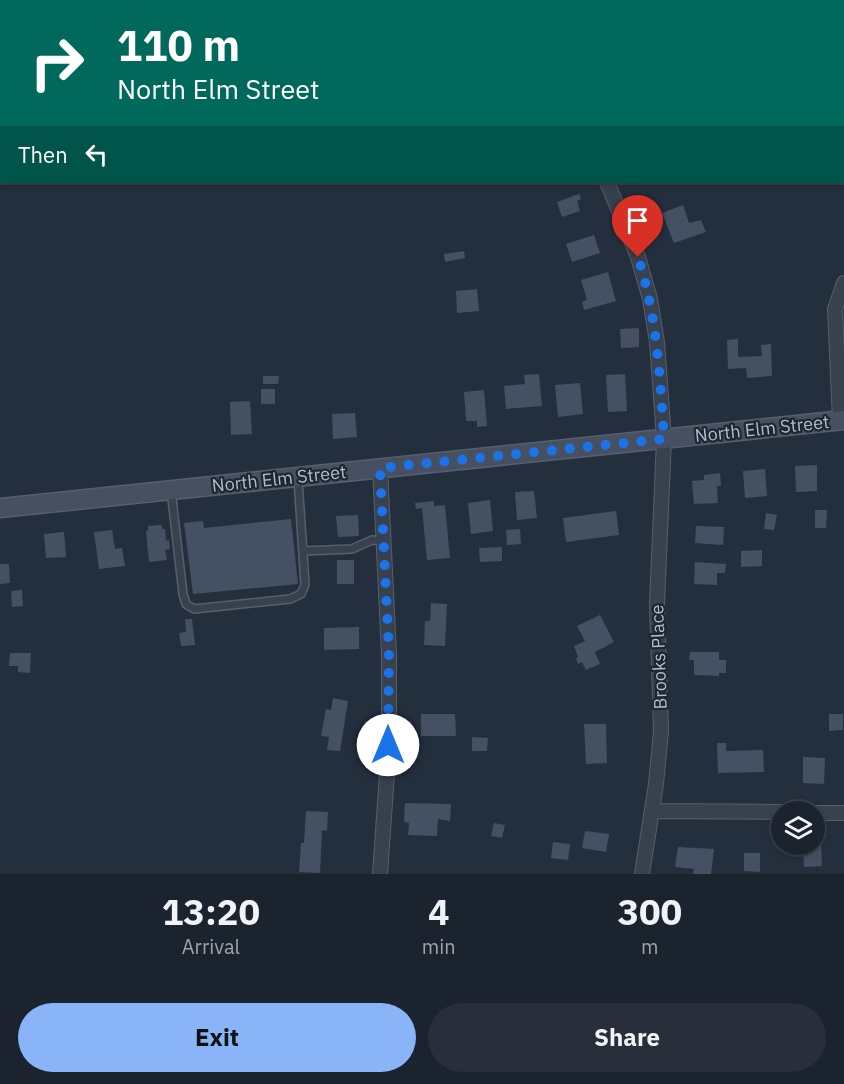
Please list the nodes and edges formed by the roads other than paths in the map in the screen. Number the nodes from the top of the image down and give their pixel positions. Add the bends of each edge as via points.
1 (607, 183) edge
2 (844, 283) edge
3 (842, 420) edge
4 (664, 439) junction
5 (380, 468) junction
6 (297, 477) junction
7 (171, 490) junction
8 (0, 508) edge
9 (384, 541) junction
10 (303, 551) junction
11 (653, 811) junction
12 (771, 812) edge
13 (825, 813) edge
14 (844, 813) edge
15 (380, 874) edge
16 (642, 874) edge

1 - 4 street, Brooks Place via 638,257 650,299
2 - 3 street via 836,309
3 - 4 main road, North Elm Street
4 - 5 main road, North Elm Street
4 - 11 street, Brooks Place via 657,604 661,731
5 - 6 main road, North Elm Street
5 - 9 street
6 - 7 main road, North Elm Street
6 - 10 lane
7 - 8 main road, North Elm Street
7 - 10 lane via 183,594 186,604 194,609 290,599 301,594 305,585
9 - 10 lane via 372,540 351,549
9 - 15 street via 388,745
11 - 12 street
11 - 16 street, Brooks Place
13 - 14 street

